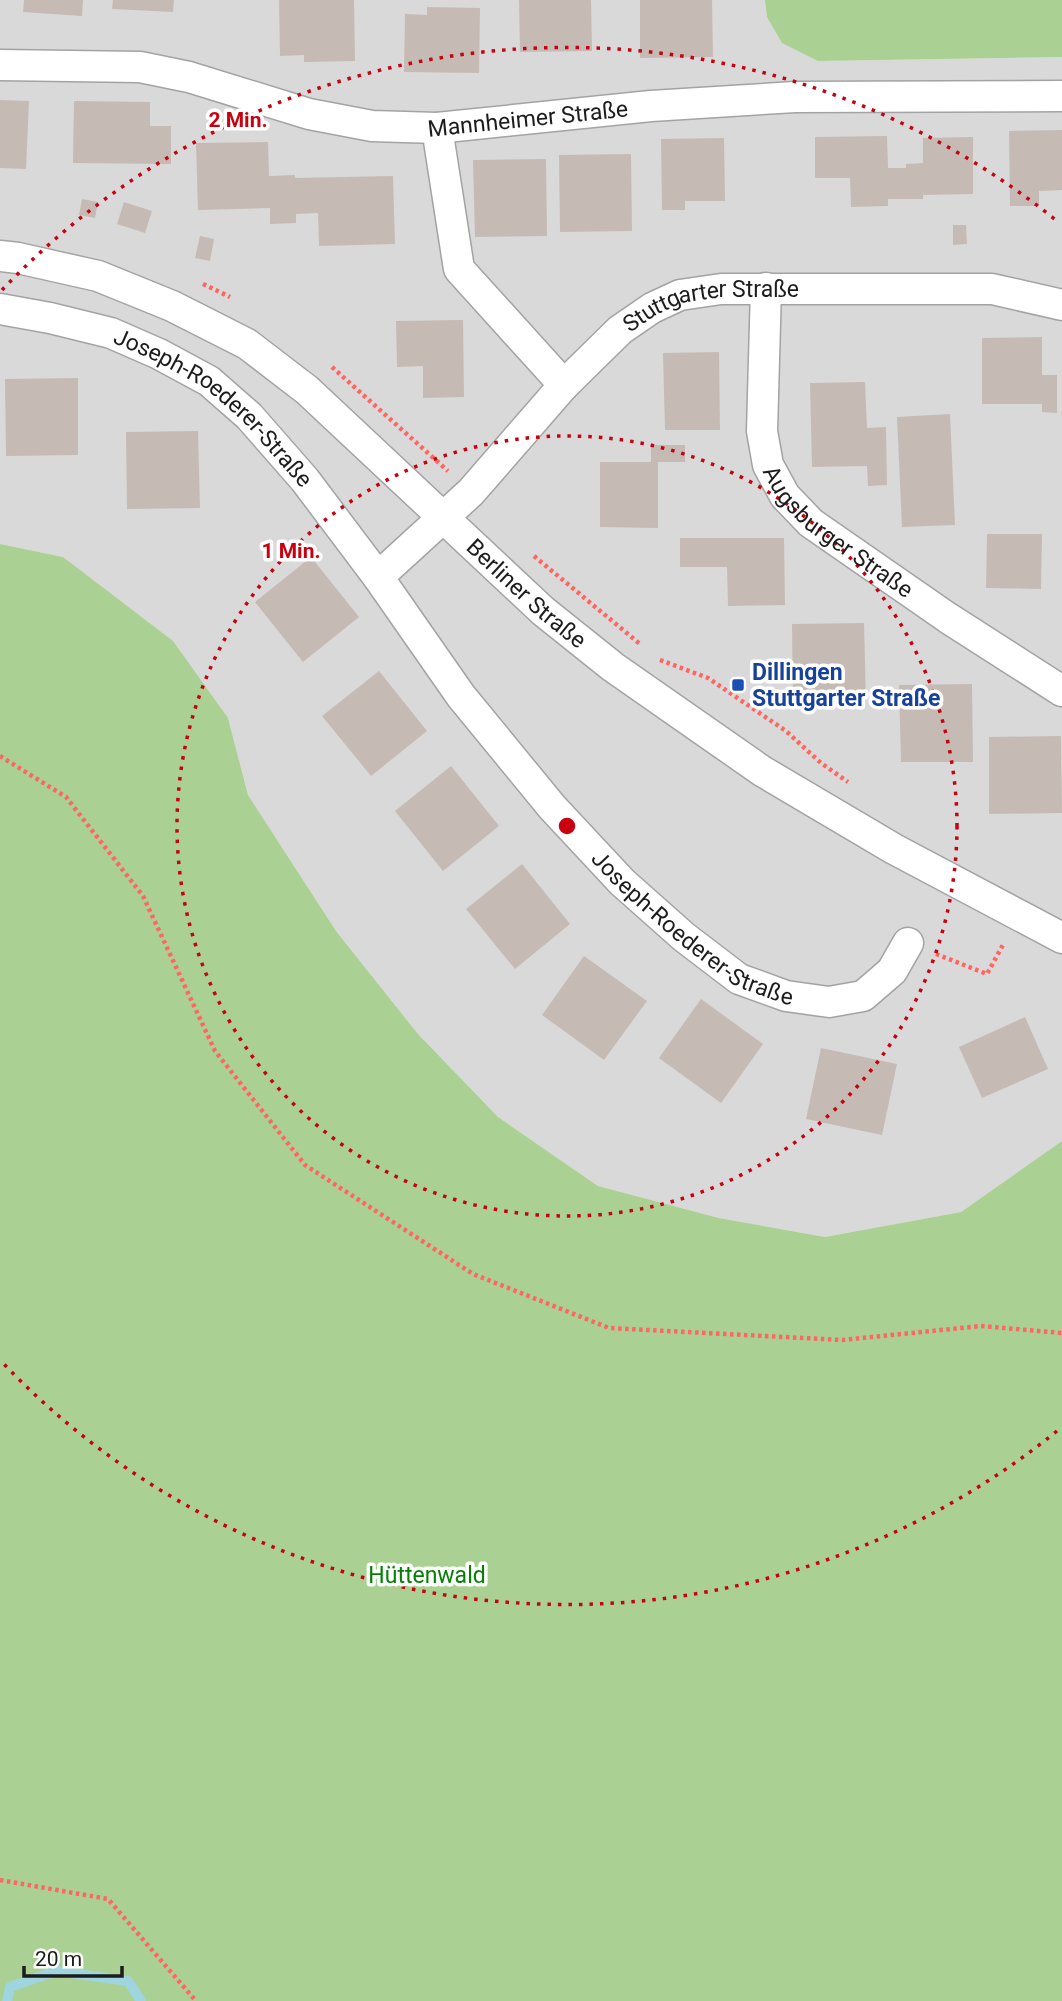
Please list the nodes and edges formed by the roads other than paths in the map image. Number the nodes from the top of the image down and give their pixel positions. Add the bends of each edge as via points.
1 (0, 65) edge
2 (1062, 96) edge
3 (436, 128) junction
4 (0, 256) edge
5 (766, 288) junction
6 (1062, 305) edge
7 (0, 309) edge
8 (564, 386) junction
9 (444, 518) junction
10 (378, 577) junction
11 (1062, 691) edge
12 (1062, 938) edge
13 (908, 943) road end

1 - 3 street, Mannheimer Straße via 140,67 219,85 309,114 372,125
2 - 3 street, Mannheimer Straße via 795,97
3 - 8 street via 459,269
4 - 9 street, Berliner Straße via 98,276 173,306 247,344 307,390
5 - 6 street, Stuttgarter Straße via 992,289
5 - 8 street, Stuttgarter Straße via 680,295 652,308 620,330
5 - 11 street, Augsburger Straße via 762,430 768,465 785,496 811,523
7 - 10 street, Joseph-Roederer-Straße via 111,333 209,381 249,416
8 - 9 street, Stuttgarter Straße
9 - 10 street
9 - 12 street, Berliner Straße via 543,611 603,659 762,771 894,849
10 - 13 street, Joseph-Roederer-Straße via 461,696 552,807 622,882 740,979 786,996 830,1002 863,996 892,971

